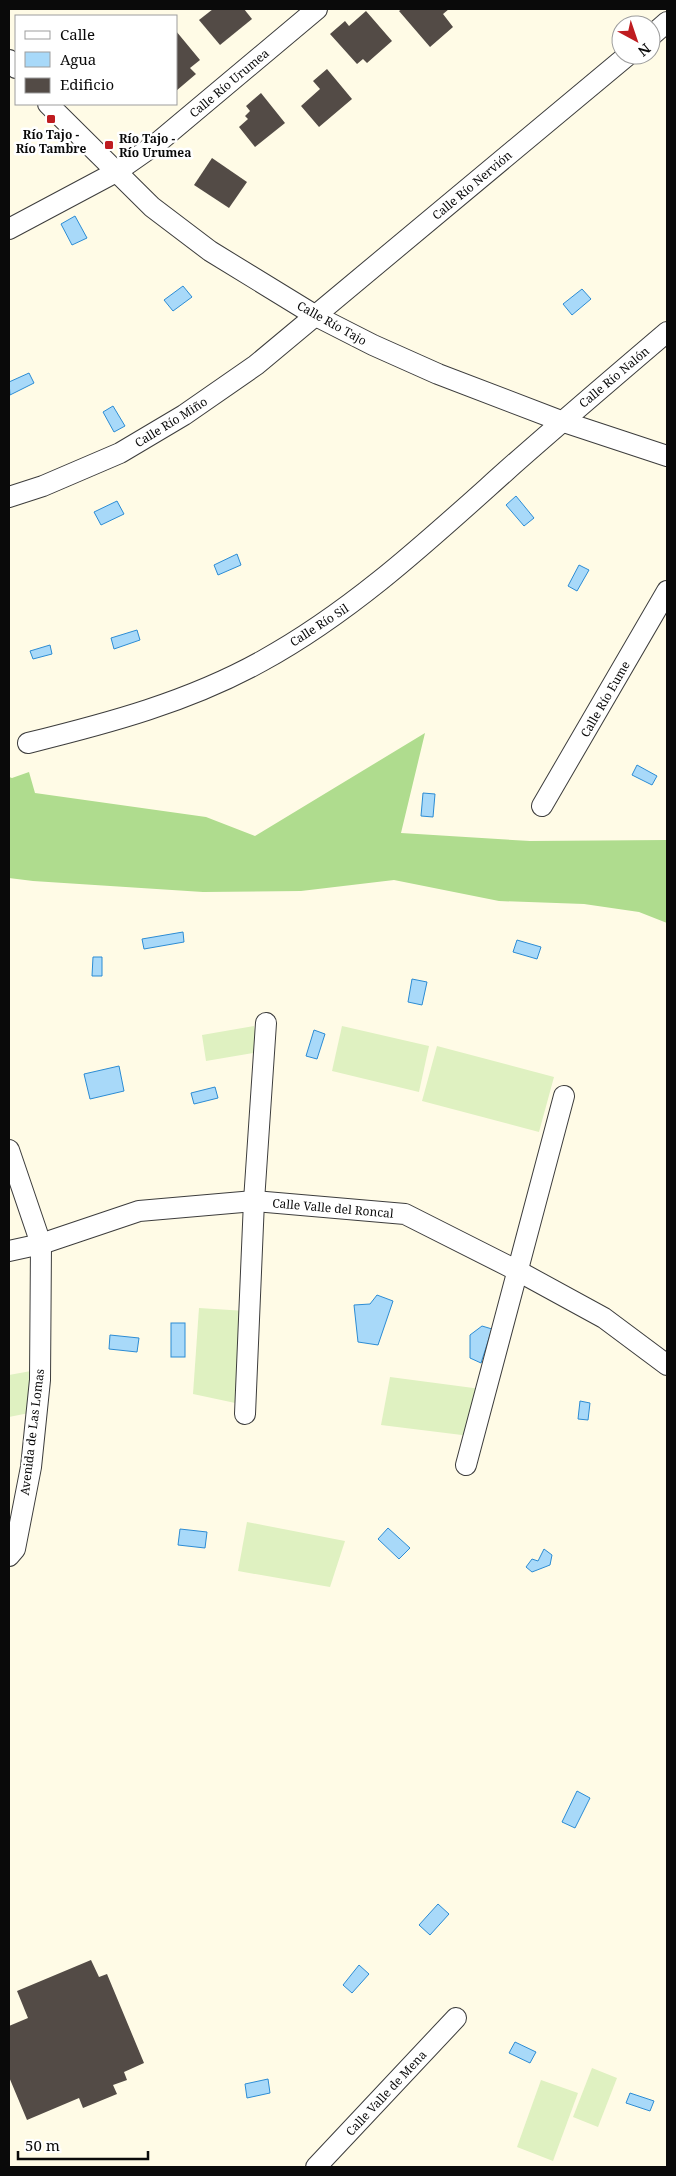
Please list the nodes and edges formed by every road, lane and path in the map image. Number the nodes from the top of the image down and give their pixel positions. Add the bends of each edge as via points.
1 (317, 9) edge
2 (616, 65) edge
3 (49, 105) edge
4 (116, 172) junction
5 (9, 229) edge
6 (316, 316) junction
7 (667, 332) edge
8 (561, 421) junction
9 (667, 456) edge
10 (9, 497) edge
11 (667, 591) edge
12 (28, 743) dead end
13 (542, 806) dead end
14 (266, 1023) dead end
15 (564, 1096) dead end
16 (9, 1150) edge
17 (254, 1201) junction
18 (41, 1244) junction
19 (9, 1251) edge
20 (518, 1271) junction
21 (667, 1365) edge
22 (244, 1414) dead end
23 (466, 1465) dead end
24 (9, 1556) edge
25 (456, 2018) dead end
26 (316, 2167) edge

1 - 4 street, Calle Río Urumea via 156,144
2 - 6 street, Calle Río Nervión
3 - 4 street, Calle Río Tajo
4 - 5 street, Calle Río Urumea
4 - 6 street, Calle Río Tajo via 152,207 210,250
6 - 8 street, Calle Río Tajo via 430,370
6 - 10 street, Calle Río Miño via 256,365 184,415 120,453
7 - 8 street, Calle Río Nalón
8 - 9 street, Calle Río Tajo
8 - 12 street, Calle Río Sil via 416,552 355,601 261,662 193,694 116,721
11 - 13 street, Calle Río Eume
14 - 17 street, Calle Valle del Roncal
15 - 20 street
16 - 18 street, Avenida de Las Lomas
17 - 18 street, Calle Valle del Roncal via 139,1211
17 - 20 street, Calle Valle del Roncal via 405,1214
17 - 22 street, Calle Valle del Roncal
18 - 19 street, Calle Valle del Roncal
18 - 24 street, Avenida de Las Lomas via 40,1380 31,1467 15,1549
20 - 21 street, Calle Valle del Roncal via 604,1318
20 - 23 street
25 - 26 street, Calle Valle de Mena

